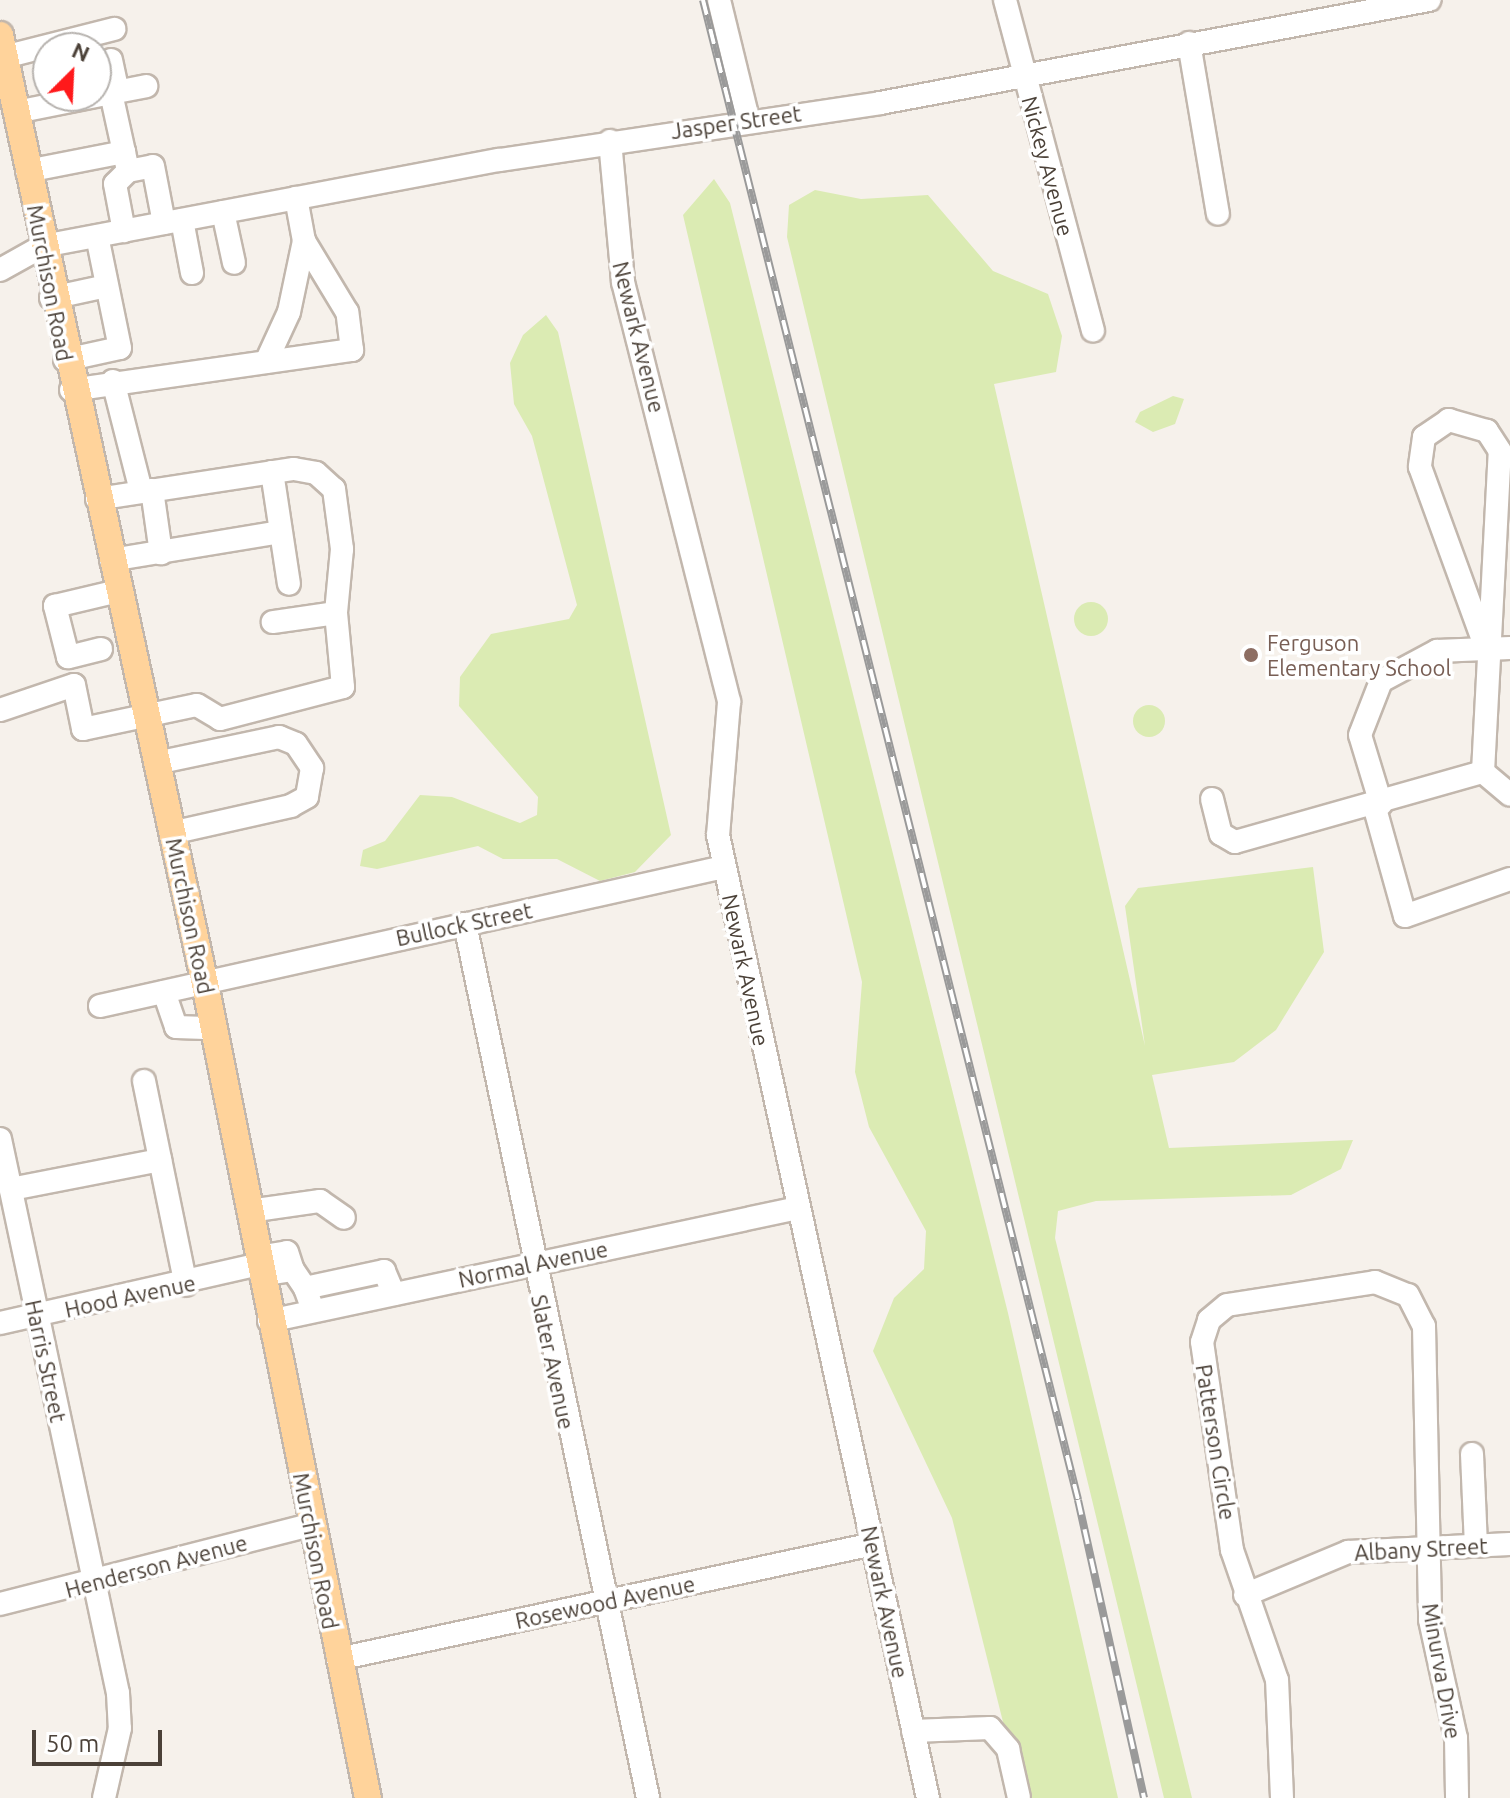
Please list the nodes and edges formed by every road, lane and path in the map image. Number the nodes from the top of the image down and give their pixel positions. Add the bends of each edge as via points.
1 (719, 0) edge
2 (1005, 0) edge
3 (1429, 0) edge
4 (1189, 43) junction
5 (32, 45) edge
6 (2, 46) edge
7 (1024, 75) junction
8 (146, 86) dead end
9 (112, 92) edge
10 (32, 108) edge
11 (16, 112) junction
12 (98, 112) edge
13 (748, 119) junction
14 (610, 141) junction
15 (126, 161) junction
16 (27, 171) junction
17 (296, 198) junction
18 (223, 212) junction
19 (1218, 214) dead end
20 (173, 222) junction
21 (124, 231) junction
22 (97, 236) junction
23 (304, 241) junction
24 (43, 246) junction
25 (234, 263) dead end
26 (0, 270) edge
27 (192, 273) dead end
28 (107, 286) junction
29 (51, 298) junction
30 (1093, 331) dead end
31 (65, 360) junction
32 (266, 362) junction
33 (113, 381) junction
34 (71, 390) junction
35 (272, 472) junction
36 (147, 491) junction
37 (97, 499) junction
38 (280, 532) junction
39 (161, 553) junction
40 (111, 560) junction
41 (289, 584) dead end
42 (118, 591) junction
43 (336, 613) junction
44 (273, 622) dead end
45 (1486, 648) junction
46 (1510, 648) edge
47 (101, 649) dead end
48 (0, 710) edge
49 (146, 716) junction
50 (156, 763) junction
51 (1483, 772) junction
52 (1510, 795) edge
53 (1212, 799) dead end
54 (1377, 804) junction
55 (171, 833) junction
56 (724, 867) junction
57 (1510, 879) edge
58 (465, 924) junction
59 (205, 984) junction
60 (164, 992) junction
61 (100, 1006) dead end
62 (213, 1028) junction
63 (144, 1081) dead end
64 (0, 1139) edge
65 (160, 1160) junction
66 (11, 1189) junction
67 (798, 1208) junction
68 (249, 1211) junction
69 (344, 1218) dead end
70 (532, 1265) junction
71 (259, 1266) junction
72 (299, 1279) junction
73 (348, 1279) junction
74 (186, 1285) junction
75 (394, 1294) junction
76 (358, 1302) junction
77 (313, 1310) junction
78 (37, 1315) junction
79 (269, 1321) junction
80 (0, 1323) edge
81 (1472, 1454) dead end
82 (311, 1525) junction
83 (873, 1544) junction
84 (1425, 1544) junction
85 (1476, 1544) junction
86 (1510, 1544) edge
87 (94, 1584) junction
88 (1245, 1595) junction
89 (604, 1602) junction
90 (0, 1604) edge
91 (338, 1659) junction
92 (913, 1731) junction
93 (104, 1798) edge
94 (368, 1798) edge
95 (648, 1798) edge
96 (928, 1798) edge
97 (1019, 1798) edge
98 (1282, 1798) edge
99 (1457, 1798) edge

1 - 13 street
2 - 7 street, Nickey Avenue
3 - 4 street, Jasper Street
4 - 7 street, Jasper Street
4 - 19 street
5 - 6 street
6 - 11 main road, Murchison Road
7 - 13 street, Jasper Street
7 - 30 street, Nickey Avenue
8 - 9 street
10 - 11 street
11 - 16 main road, Murchison Road
12 - 15 street
13 - 14 street, Jasper Street
14 - 17 street, Jasper Street
14 - 56 street, Newark Avenue via 623,282 729,702 718,812
15 - 16 street
15 - 20 street via 153,166
15 - 21 street via 115,184
16 - 24 main road, Murchison Road
17 - 18 street, Jasper Street
17 - 23 street
18 - 20 street, Jasper Street
18 - 25 street
20 - 21 street, Jasper Street
20 - 27 street
21 - 22 street, Jasper Street
22 - 24 street, Jasper Street
22 - 28 street
23 - 32 street via 289,312
23 - 32 street via 347,312 352,350
24 - 26 street, Jasper Street
24 - 29 main road, Murchison Road
28 - 29 street
28 - 31 street via 120,348
29 - 31 main road, Murchison Road
31 - 34 main road, Murchison Road
32 - 33 street
33 - 34 street
33 - 36 street
34 - 37 main road, Murchison Road
35 - 36 street
35 - 38 street
35 - 43 street via 316,473 334,489 342,549
36 - 37 street
36 - 39 street
37 - 40 main road, Murchison Road
38 - 39 street
38 - 41 street
39 - 40 street
40 - 42 main road, Murchison Road
42 - 47 street via 55,606 68,657
42 - 49 main road, Murchison Road
43 - 44 street
43 - 49 street via 343,687 220,719 197,705
45 - 45 street via 1500,451 1487,431 1449,420 1424,437 1420,467
45 - 46 street
45 - 51 street
45 - 54 street via 1437,651 1381,681 1360,735
48 - 49 street via 74,685 83,729
49 - 50 main road, Murchison Road
50 - 55 main road, Murchison Road
50 - 55 street via 279,737 296,744 312,768 307,797 291,806
51 - 52 street
51 - 54 street
53 - 54 street via 1221,834 1235,842
54 - 57 street via 1405,916
55 - 59 main road, Murchison Road
56 - 58 street, Bullock Street
56 - 67 street, Newark Avenue
58 - 59 street, Bullock Street
58 - 70 street, Slater Avenue
59 - 60 street, Bullock Street
59 - 62 main road, Murchison Road
60 - 61 street, Bullock Street
60 - 62 street via 176,1027
62 - 68 main road, Murchison Road
63 - 65 street
64 - 66 street, Harris Street
65 - 66 street
65 - 74 street
66 - 78 street, Harris Street
67 - 70 street, Normal Avenue
67 - 83 street, Newark Avenue
68 - 69 street via 320,1201
68 - 71 main road, Murchison Road
70 - 75 street, Normal Avenue
70 - 89 street, Slater Avenue
71 - 72 street, Hood Avenue
71 - 74 street, Hood Avenue
71 - 79 main road, Murchison Road
72 - 73 street, Hood Avenue
72 - 77 street
73 - 75 street, Hood Avenue via 384,1271
73 - 76 street
74 - 78 street, Hood Avenue
75 - 76 street, Normal Avenue
76 - 77 street, Normal Avenue
77 - 79 street, Normal Avenue
78 - 80 street, Hood Avenue
78 - 87 street, Harris Street
79 - 82 main road, Murchison Road
81 - 85 street
82 - 87 street, Henderson Avenue
82 - 91 main road, Murchison Road
83 - 89 street, Rosewood Avenue
83 - 92 street, Newark Avenue
84 - 85 street, Albany Street
84 - 88 street, Albany Street via 1325,1558
84 - 88 street, Patterson Circle via 1424,1326 1415,1304 1375,1282 1239,1302 1209,1320 1202,1354
84 - 99 street, Minurva Drive via 1435,1655 1456,1738
85 - 86 street, Albany Street
87 - 90 street, Henderson Avenue
87 - 93 street, Harris Street via 120,1728
88 - 98 street, Patterson Circle via 1277,1680
89 - 91 street, Rosewood Avenue
89 - 95 street, Slater Avenue
91 - 94 main road, Murchison Road
92 - 96 street, Newark Avenue
92 - 97 street via 990,1728 1008,1749

